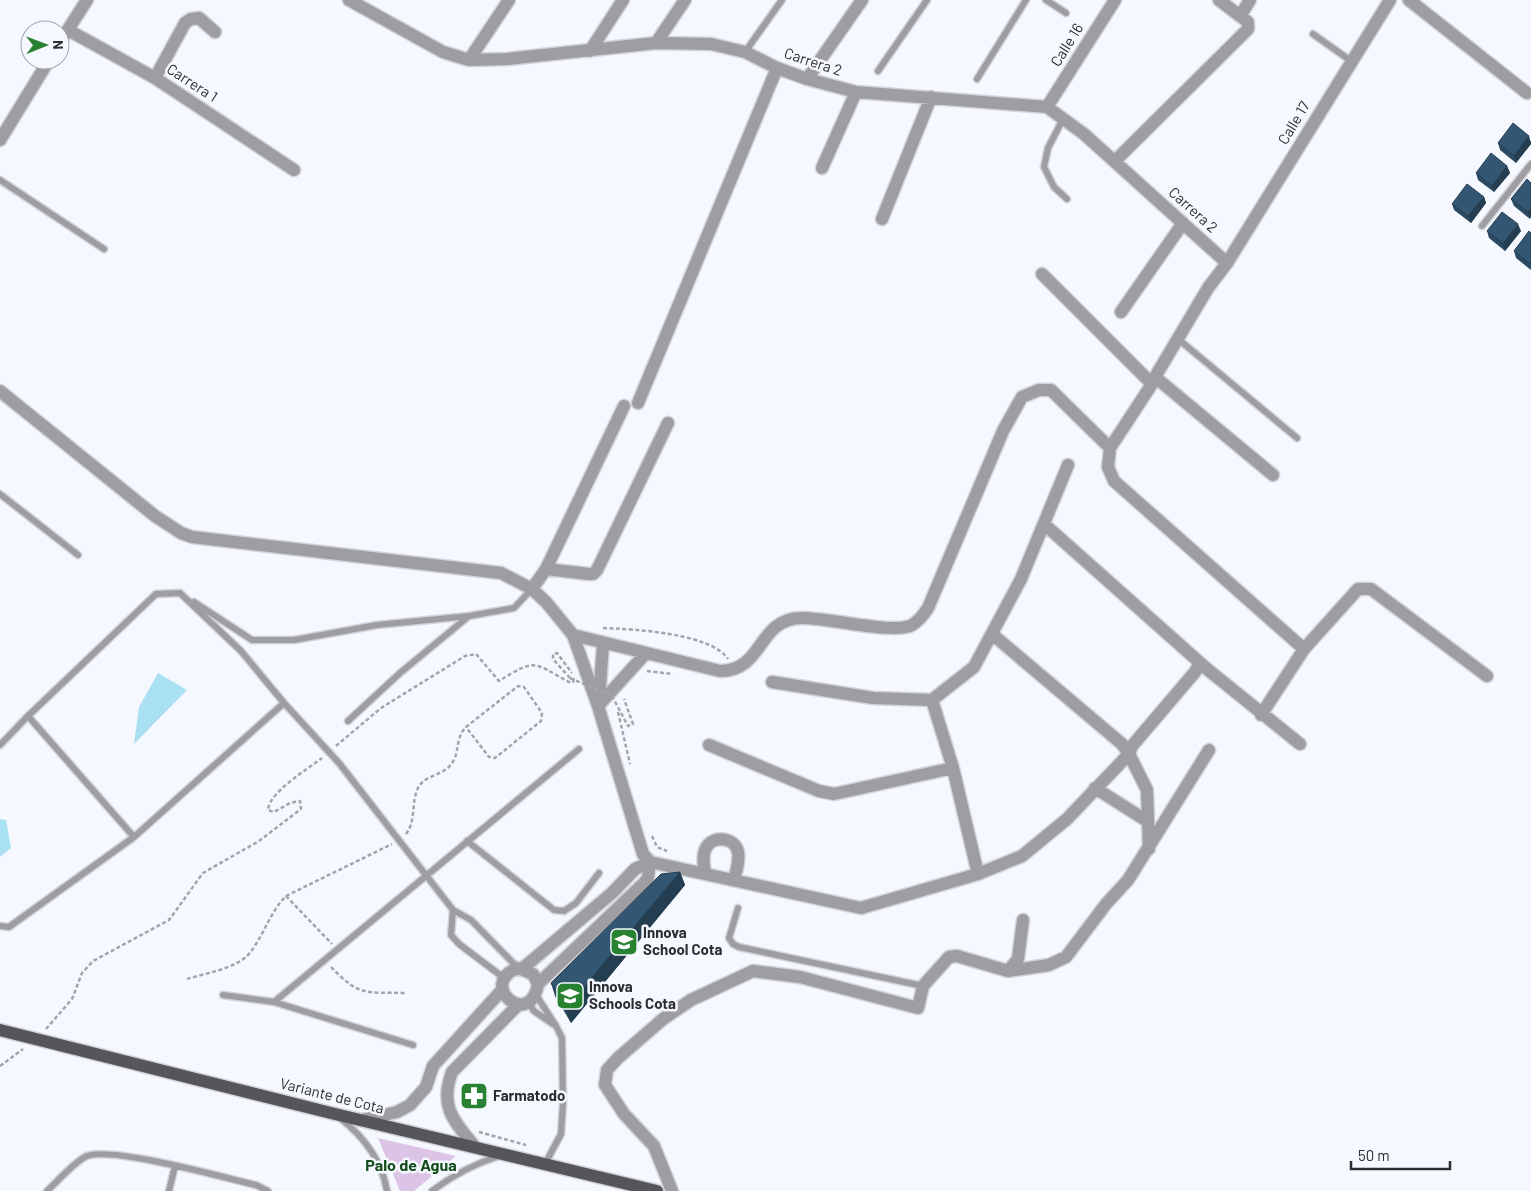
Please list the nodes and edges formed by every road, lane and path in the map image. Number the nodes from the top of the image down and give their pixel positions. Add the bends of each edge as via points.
1 (87, 0) edge
2 (509, 0) edge
3 (623, 0) edge
4 (685, 0) edge
5 (782, 0) edge
6 (927, 0) edge
7 (1026, 0) edge
8 (1046, 0) edge
9 (1114, 0) edge
10 (1219, 0) edge
11 (1250, 0) edge
12 (1390, 0) edge
13 (1408, 0) edge
14 (860, 1) edge
15 (357, 2) edge
16 (1066, 13) dead end
17 (1240, 16) junction
18 (70, 27) edge
19 (70, 31) edge
20 (215, 32) dead end
21 (1313, 34) dead end
22 (656, 43) junction
23 (590, 51) junction
24 (745, 52) junction
25 (469, 60) junction
26 (1351, 61) junction
27 (777, 68) junction
28 (43, 70) edge
29 (878, 71) dead end
30 (155, 78) junction
31 (807, 79) junction
32 (978, 79) dead end
33 (856, 92) junction
34 (1529, 94) edge
35 (930, 97) junction
36 (1047, 107) junction
37 (1063, 119) junction
38 (0, 140) edge
39 (1115, 161) junction
40 (1531, 164) edge
41 (822, 168) dead end
42 (294, 170) dead end
43 (0, 180) edge
44 (1066, 199) dead end
45 (882, 219) dead end
46 (1183, 223) junction
47 (1482, 226) dead end
48 (104, 249) dead end
49 (1227, 263) junction
50 (1042, 274) dead end
51 (1121, 312) dead end
52 (1178, 339) junction
53 (1154, 380) junction
54 (0, 391) edge
55 (638, 403) dead end
56 (624, 406) dead end
57 (668, 423) dead end
58 (1297, 438) dead end
59 (1110, 448) junction
60 (1068, 465) dead end
61 (1273, 475) dead end
62 (0, 494) edge
63 (1044, 524) junction
64 (78, 555) dead end
65 (546, 569) junction
66 (532, 589) junction
67 (180, 593) junction
68 (469, 616) junction
69 (598, 628) dead end
70 (992, 634) junction
71 (573, 635) junction
72 (603, 644) junction
73 (1304, 649) junction
74 (646, 653) junction
75 (1200, 663) junction
76 (641, 671) dead end
77 (733, 672) junction
78 (680, 674) dead end
79 (1488, 676) dead end
80 (772, 682) dead end
81 (614, 694) dead end
82 (624, 699) dead end
83 (617, 700) dead end
84 (932, 700) junction
85 (284, 703) junction
86 (598, 706) junction
87 (612, 706) dead end
88 (614, 713) dead end
89 (1261, 715) junction
90 (28, 716) junction
91 (615, 720) dead end
92 (348, 721) dead end
93 (466, 728) junction
94 (618, 736) dead end
95 (1300, 744) dead end
96 (0, 745) edge
97 (709, 745) dead end
98 (579, 749) dead end
99 (1209, 750) dead end
100 (329, 753) junction
101 (1129, 754) junction
102 (953, 768) junction
103 (1095, 788) junction
104 (1147, 821) junction
105 (650, 833) dead end
106 (134, 837) junction
107 (649, 838) dead end
108 (399, 841) junction
109 (466, 841) junction
110 (1149, 849) junction
111 (674, 855) dead end
112 (653, 857) junction
113 (599, 873) dead end
114 (705, 873) junction
115 (978, 874) junction
116 (425, 876) junction
117 (734, 880) junction
118 (286, 896) junction
119 (738, 908) dead end
120 (453, 910) junction
121 (1023, 920) dead end
122 (0, 926) edge
123 (336, 948) junction
124 (325, 960) junction
125 (521, 968) junction
126 (1008, 971) junction
127 (187, 979) dead end
128 (503, 984) junction
129 (923, 986) junction
130 (405, 992) dead end
131 (223, 995) dead end
132 (530, 997) junction
133 (274, 1002) junction
134 (556, 1026) junction
135 (0, 1030) edge
136 (37, 1039) junction
137 (412, 1045) dead end
138 (0, 1066) edge
139 (335, 1114) junction
140 (362, 1120) junction
141 (478, 1131) dead end
142 (475, 1147) junction
143 (552, 1153) junction
144 (503, 1154) junction
145 (545, 1164) junction
146 (175, 1166) junction
147 (47, 1191) edge
148 (169, 1191) edge
149 (268, 1191) edge
150 (387, 1191) edge
151 (432, 1191) edge
152 (657, 1191) edge
153 (672, 1191) edge

1 - 18 street
2 - 25 street
3 - 23 street
4 - 22 street
5 - 24 lane
6 - 29 lane
7 - 32 lane
8 - 16 lane
9 - 36 street, Calle 16
10 - 17 street
11 - 17 street
12 - 26 street, Calle 17
13 - 34 street
14 - 31 street
15 - 25 street, Carrera 2 via 443,52
17 - 39 street via 1248,22 1248,29
19 - 30 street, Carrera 1
20 - 30 street via 199,18 184,23
21 - 26 lane
22 - 23 street, Carrera 2
22 - 24 street, Carrera 2 via 711,44
23 - 25 street, Carrera 2
24 - 27 street, Carrera 2
26 - 49 street, Calle 17
27 - 31 street, Carrera 2
27 - 55 street
28 - 38 street
30 - 42 street, Carrera 1
31 - 33 street, Carrera 2
33 - 35 street, Carrera 2
33 - 41 street
35 - 36 street, Carrera 2
35 - 45 street
36 - 37 street, Carrera 2
37 - 39 street, Carrera 2
37 - 44 lane via 1048,148 1044,167 1054,187
39 - 46 street, Carrera 2
40 - 47 lane
43 - 48 lane
46 - 49 street, Carrera 2
46 - 51 street
49 - 52 street, Calle 17
50 - 53 street
52 - 53 street, Calle 17
52 - 58 lane
53 - 59 street, Calle 17
53 - 61 street
54 - 66 street via 155,516 181,533 192,537 501,573
56 - 65 street
57 - 65 street via 597,570 589,574
59 - 73 street via 1108,468 1114,480
59 - 77 street via 1052,390 1039,390 1022,397 1003,431 921,618 905,627 802,618 783,621 766,635 746,664
60 - 63 street
62 - 64 lane
63 - 70 street via 1022,579
63 - 75 street
65 - 66 street
66 - 68 lane via 514,608
66 - 71 street
67 - 68 lane via 252,640 294,640 376,625
67 - 85 lane via 241,652
67 - 90 lane via 156,594
68 - 92 lane
69 - 77 path via 643,631 702,642 727,656
70 - 84 street via 974,668
70 - 101 street via 1122,744
71 - 72 street
71 - 86 street
72 - 74 street
72 - 86 street
73 - 79 street via 1352,594 1366,588
73 - 89 street
74 - 77 street via 699,668
74 - 86 street
75 - 89 street
75 - 101 street via 1132,746
76 - 78 path
80 - 84 street via 873,698
81 - 87 path
82 - 100 path, bridge via 633,724 628,726 612,696 587,686 575,680 570,678 553,659 557,653 570,669 574,678 573,682 536,665 524,666 499,682 476,654 465,656 381,708
83 - 94 path, bridge via 630,771
84 - 102 street
85 - 100 lane
85 - 106 lane
86 - 112 street via 642,854
88 - 91 path
89 - 95 street
90 - 96 lane
90 - 106 lane
93 - 93 path via 489,756 495,758 541,721 542,712 524,687 518,686
93 - 108 path via 459,734 454,762 419,786 408,832
97 - 102 street via 819,791 834,794
98 - 109 lane
99 - 110 street
100 - 108 lane
100 - 136 path via 268,802 268,810 274,812 300,801 301,809 259,841 203,873 169,920 93,961 82,973 72,999
101 - 103 street
101 - 104 street via 1147,790
102 - 115 street
103 - 104 street
103 - 115 street via 1067,819 1022,856
104 - 110 street
105 - 111 path via 657,847
106 - 122 lane via 9,927
107 - 112 path
108 - 116 lane
108 - 118 path
109 - 113 lane via 554,910 564,911 576,903
109 - 116 lane
110 - 126 street via 1066,957 1049,966
112 - 114 street
112 - 125 street
112 - 132 street via 644,883
114 - 117 street
114 - 117 street via 706,848 723,838 738,850
115 - 117 street via 861,908
116 - 120 lane
116 - 123 lane
118 - 123 path
118 - 127 path via 240,961
119 - 129 lane via 729,938 739,947
120 - 125 lane via 471,920
120 - 128 lane via 451,935
121 - 126 street via 1018,959
123 - 124 lane
124 - 130 path via 358,990
124 - 133 lane
125 - 128 street via 510,971
125 - 132 street via 533,974
126 - 129 street via 957,956 949,957
128 - 132 street via 508,1000
128 - 140 street via 433,1066 426,1087 410,1105 397,1112
129 - 153 street via 918,1008 800,977 753,971 692,1000 663,1019 607,1070 605,1085 624,1114 654,1146
131 - 133 lane
132 - 134 lane
132 - 134 lane via 534,1011
132 - 142 street via 452,1072 446,1086 446,1101 452,1119
133 - 137 lane
134 - 143 lane via 562,1038 563,1118 561,1134
135 - 136 main road, Variante de Cota
136 - 138 path
136 - 139 main road, Variante de Cota
139 - 140 main road, Variante de Cota
139 - 150 lane via 366,1144 378,1163
140 - 142 main road, Variante de Cota
141 - 143 path
142 - 144 main road, Variante de Cota
143 - 145 lane
144 - 145 main road, Variante de Cota
144 - 151 lane via 454,1175
145 - 152 main road, Variante de Cota
146 - 147 lane via 100,1153 86,1157
146 - 148 lane
146 - 149 lane via 256,1185

